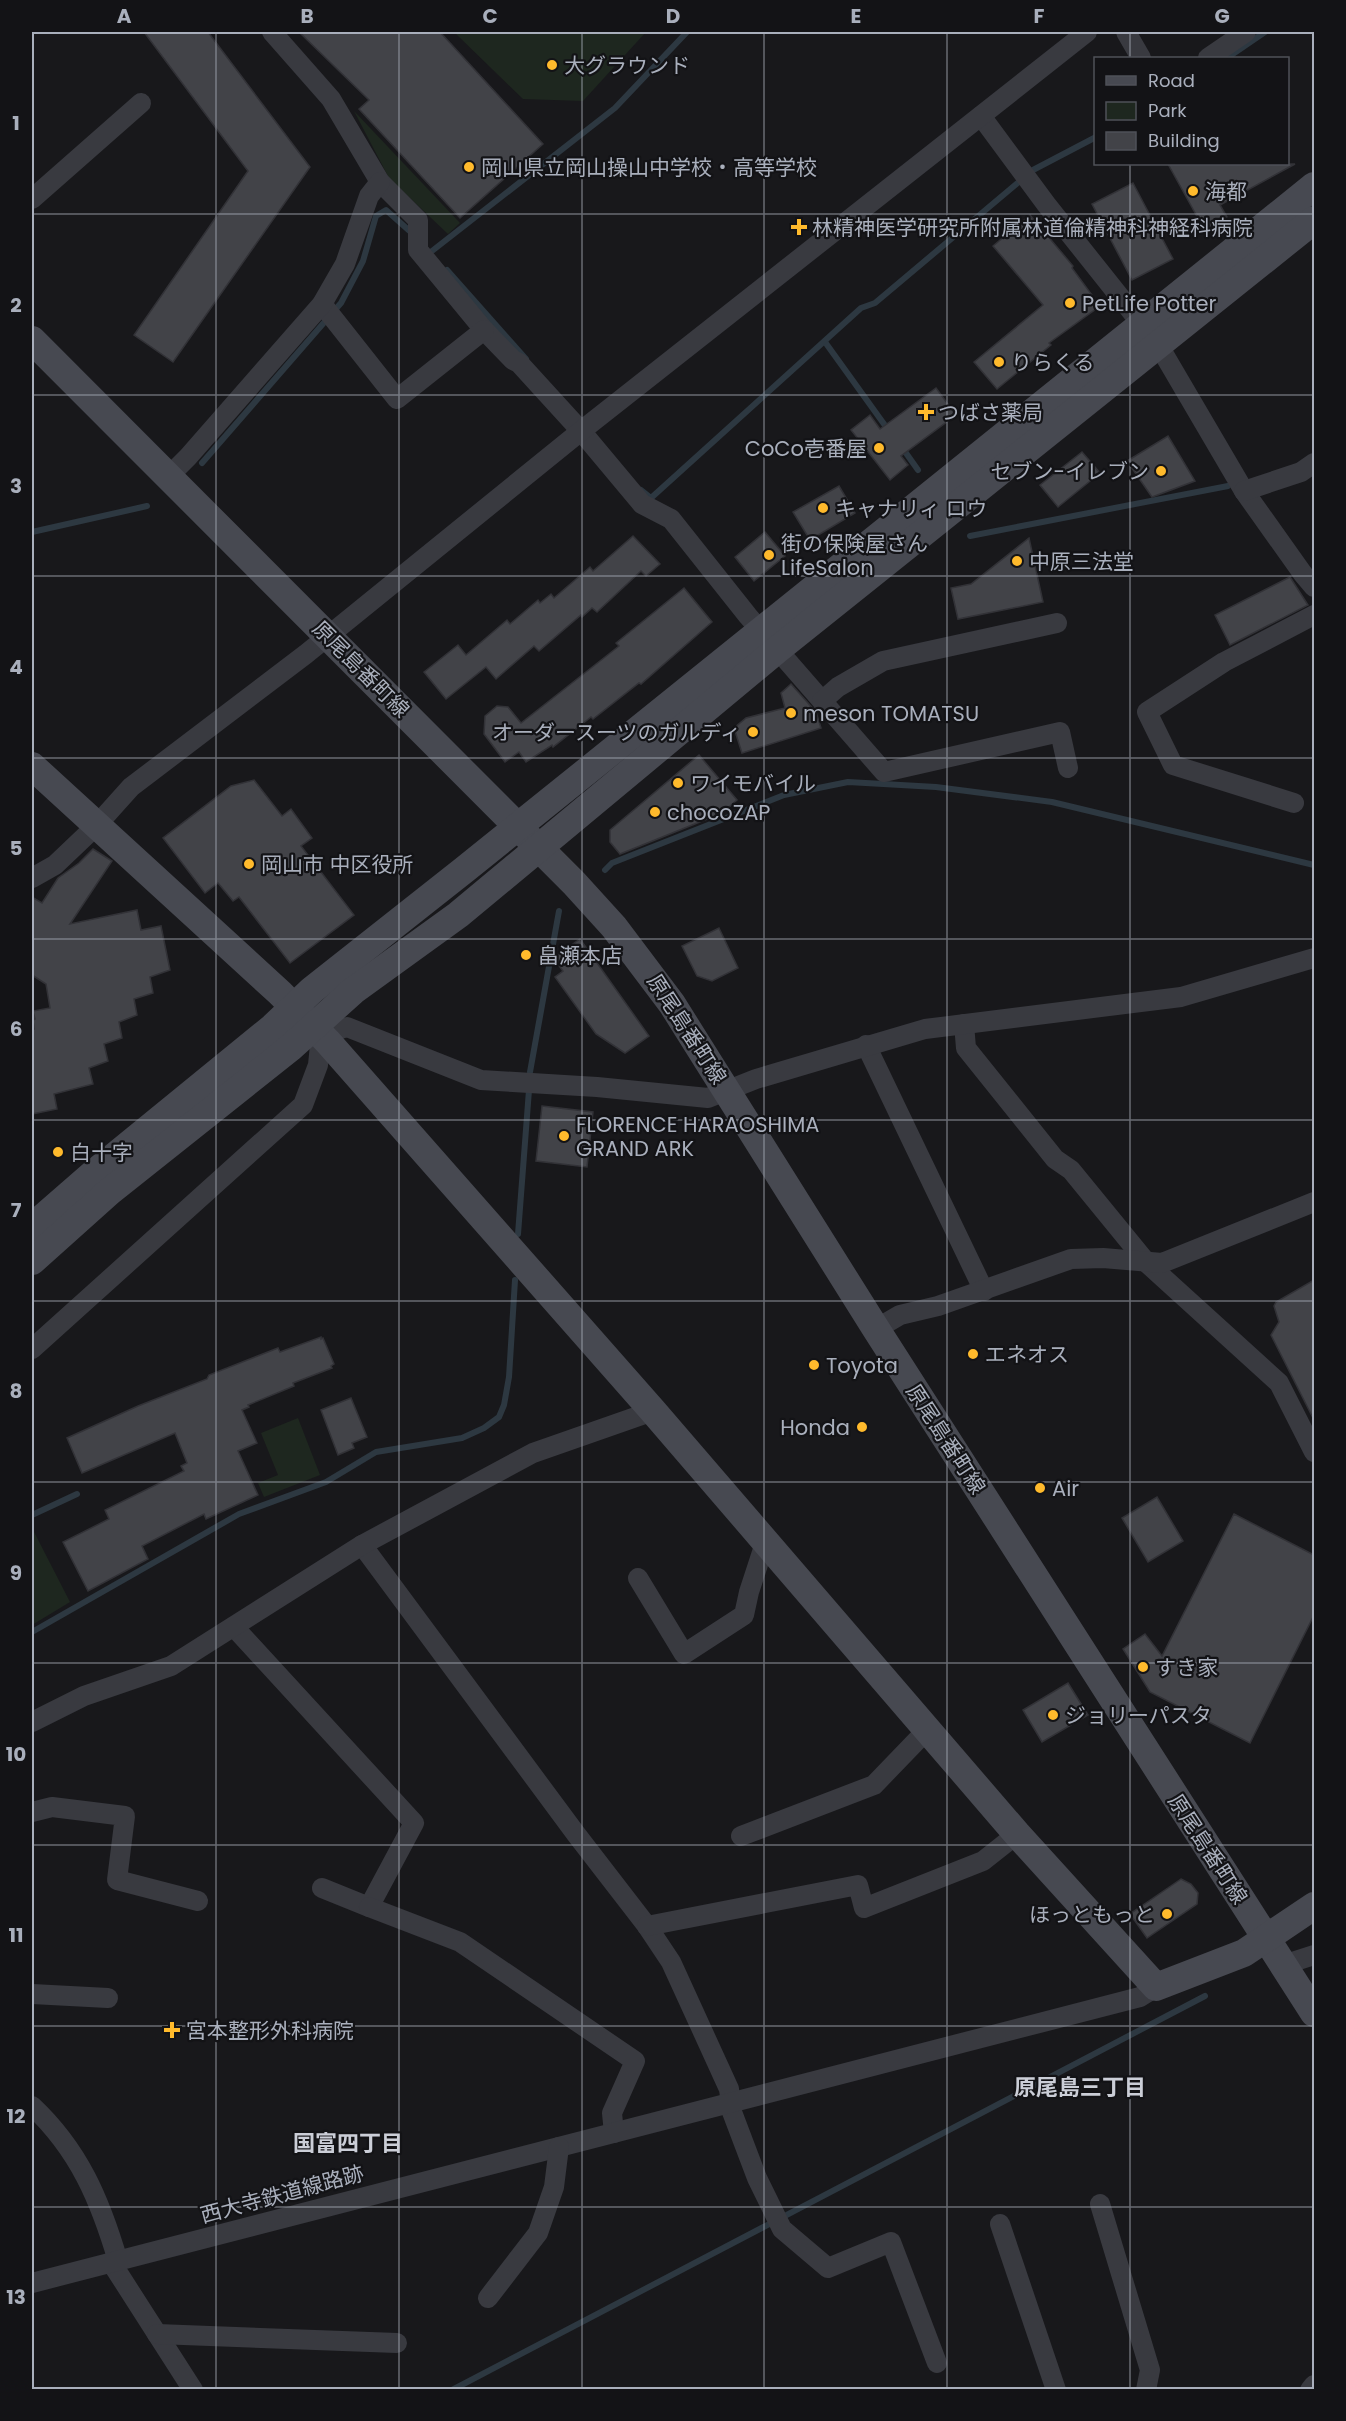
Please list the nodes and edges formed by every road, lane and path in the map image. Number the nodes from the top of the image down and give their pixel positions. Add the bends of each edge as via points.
1 (272, 32) edge
2 (1087, 32) edge
3 (1126, 32) edge
4 (1246, 32) edge
5 (1140, 57) edge
6 (1209, 57) edge
7 (141, 103) dead end
8 (981, 116) junction
9 (380, 182) junction
10 (1314, 186) edge
11 (32, 199) edge
12 (1314, 220) edge
13 (328, 311) junction
14 (484, 330) junction
15 (1151, 335) junction
16 (32, 340) edge
17 (581, 431) junction
18 (1314, 463) edge
19 (168, 477) junction
20 (1244, 491) junction
21 (1314, 587) edge
22 (1314, 615) edge
23 (1057, 623) dead end
24 (327, 636) junction
25 (770, 640) junction
26 (822, 701) junction
27 (32, 766) edge
28 (1068, 768) dead end
29 (1294, 803) dead end
30 (96, 826) junction
31 (517, 826) junction
32 (537, 848) junction
33 (32, 878) edge
34 (1314, 958) edge
35 (309, 1023) junction
36 (964, 1024) junction
37 (866, 1046) junction
38 (728, 1091) junction
39 (1314, 1202) edge
40 (32, 1227) edge
41 (32, 1261) edge
42 (1147, 1263) junction
43 (984, 1291) junction
44 (876, 1329) junction
45 (32, 1349) edge
46 (653, 1411) junction
47 (1314, 1452) edge
48 (765, 1543) junction
49 (362, 1545) junction
50 (638, 1578) dead end
51 (234, 1627) junction
52 (32, 1722) edge
53 (927, 1730) junction
54 (32, 1812) edge
55 (1017, 1834) junction
56 (741, 1836) dead end
57 (322, 1888) dead end
58 (198, 1901) dead end
59 (1314, 1906) edge
60 (369, 1907) junction
61 (647, 1926) junction
62 (1266, 1938) junction
63 (1314, 1955) edge
64 (1283, 1965) junction
65 (1156, 1987) junction
66 (32, 1994) edge
67 (108, 1998) dead end
68 (1314, 2013) edge
69 (731, 2104) junction
70 (32, 2106) edge
71 (614, 2133) junction
72 (559, 2146) junction
73 (1100, 2204) dead end
74 (1000, 2224) dead end
75 (115, 2261) junction
76 (32, 2283) edge
77 (488, 2298) dead end
78 (157, 2334) junction
79 (397, 2343) dead end
80 (937, 2363) dead end
81 (1314, 2385) edge
82 (193, 2390) edge
83 (1056, 2390) edge
84 (1146, 2390) edge
85 (1310, 2390) edge

1 - 9 street via 339,109
2 - 8 street
3 - 5 street
4 - 6 street
7 - 11 street
8 - 15 street
8 - 17 street
9 - 13 street via 369,196
9 - 14 street via 418,220 418,250
10 - 15 street
12 - 15 street
13 - 14 street via 397,399
13 - 19 street
14 - 17 street
15 - 20 street
15 - 25 street
16 - 19 street, 原尾島番町線
17 - 24 street
17 - 25 street via 642,504 671,519
18 - 20 street via 1301,472
19 - 24 street, 原尾島番町線
20 - 21 street
22 - 29 street via 1224,662 1147,712 1173,765
23 - 26 street via 883,661
24 - 30 street via 131,787
24 - 31 street, 原尾島番町線
25 - 26 street
25 - 31 street
25 - 32 street
26 - 28 street via 884,772 1060,732
27 - 30 street
30 - 33 street via 55,865
30 - 35 street
31 - 32 street, 原尾島番町線
31 - 35 street via 312,990
32 - 35 street via 458,915
32 - 38 street, 原尾島番町線 via 574,883 640,959
34 - 36 street via 1181,997
35 - 38 street via 347,1027 481,1080 697,1099
35 - 40 street via 273,1027
35 - 41 street via 290,1048 109,1192
35 - 45 street via 318,1065 303,1105
35 - 46 street
36 - 37 street via 925,1029
36 - 42 street via 966,1048 1055,1159 1071,1170
37 - 38 street
37 - 43 street
38 - 44 street, 原尾島番町線
39 - 42 street via 1162,1263
42 - 43 street via 1071,1259
42 - 47 street via 1279,1383
43 - 44 street via 900,1315
44 - 62 street, 原尾島番町線
46 - 48 street
46 - 49 street via 533,1453
48 - 50 street via 744,1615 684,1654
48 - 53 street
49 - 51 street
49 - 61 street
51 - 52 street via 171,1666 84,1696
51 - 60 street via 414,1823
53 - 55 street
53 - 56 street via 874,1785
54 - 58 street via 52,1807 125,1816 117,1880
55 - 61 street via 983,1861 864,1908 858,1885
55 - 65 street
57 - 60 street
59 - 62 street
60 - 71 street via 460,1942 635,2061 612,2113
61 - 69 street via 671,1962 729,2089
62 - 64 street, 原尾島番町線
62 - 65 street via 1244,1953
63 - 64 street
64 - 68 street, 原尾島番町線
65 - 69 street, 西大寺鉄道線路跡 via 1140,1997
66 - 67 street
69 - 71 street, 西大寺鉄道線路跡
69 - 80 street via 757,2178 778,2220 828,2268 891,2242
70 - 75 street via 74,2156 93,2188 106,2218
71 - 72 street, 西大寺鉄道線路跡
72 - 75 street, 西大寺鉄道線路跡
72 - 77 street via 554,2187 538,2233
73 - 84 street via 1150,2370
74 - 83 street
75 - 76 street, 西大寺鉄道線路跡
75 - 78 street
78 - 79 street
78 - 82 street
81 - 85 street

